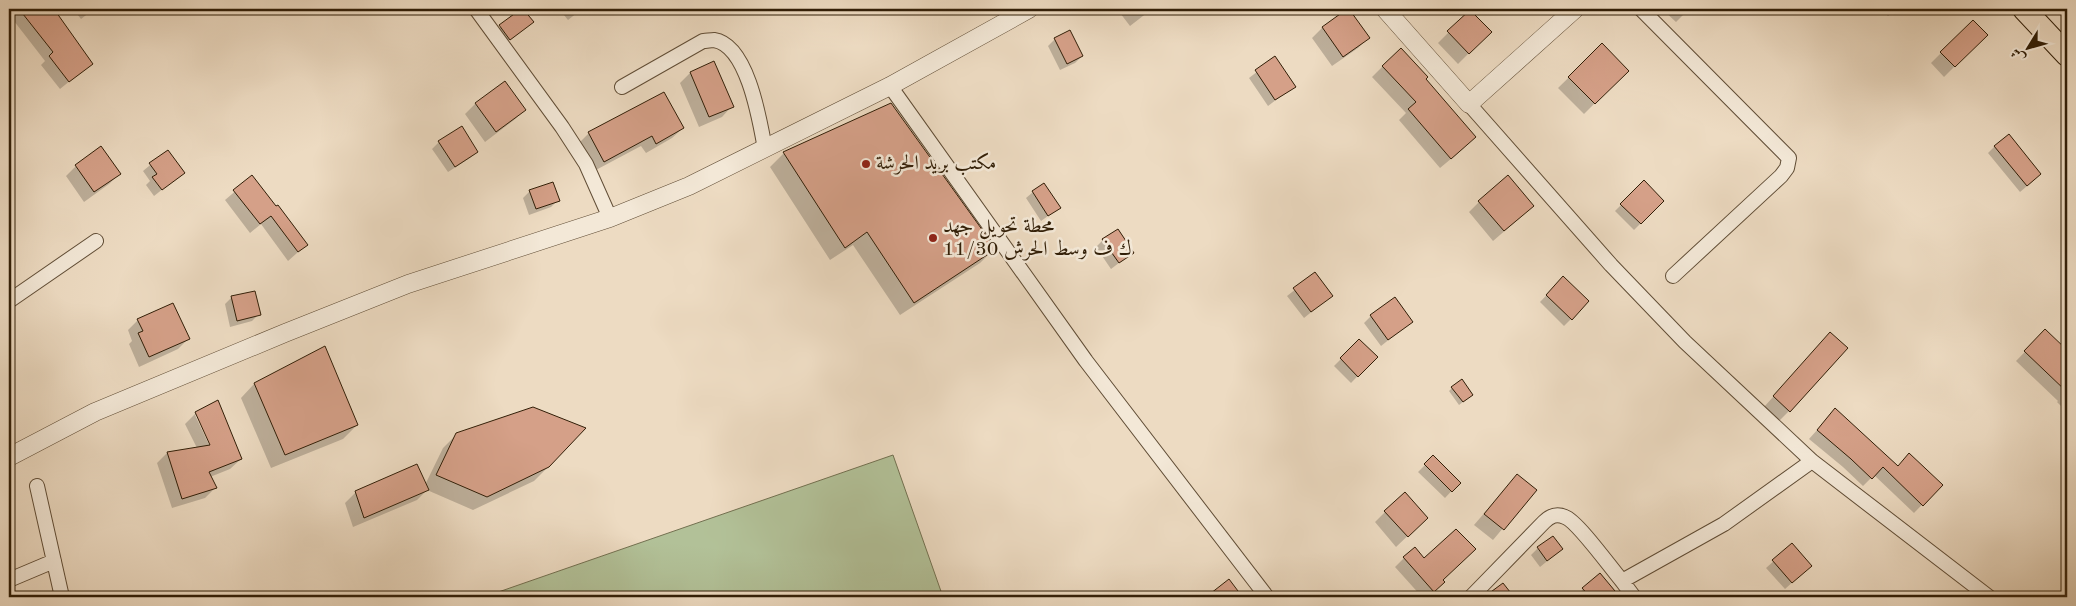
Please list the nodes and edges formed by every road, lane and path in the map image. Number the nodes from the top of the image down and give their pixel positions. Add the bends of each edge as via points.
1 (476, 9) edge
2 (1029, 9) edge
3 (1385, 9) edge
4 (1575, 9) edge
5 (1642, 9) edge
6 (2024, 9) edge
7 (2067, 55) edge
8 (890, 86) junction
9 (622, 87) dead end
10 (1469, 104) junction
11 (765, 149) junction
12 (610, 218) junction
13 (96, 241) dead end
14 (1673, 276) dead end
15 (9, 301) edge
16 (9, 456) edge
17 (1812, 460) junction
18 (37, 486) dead end
19 (54, 561) junction
20 (9, 580) edge
21 (1622, 581) junction
22 (62, 597) edge
23 (1267, 597) edge
24 (1471, 597) edge
25 (1634, 597) edge
26 (1989, 597) edge

1 - 12 street via 586,164
2 - 8 street
3 - 10 street
4 - 10 street
5 - 14 street via 1789,158 1781,176
6 - 7 highway
8 - 11 street
8 - 23 street via 1086,360
9 - 11 street via 703,41 716,40 737,58 746,74 758,110
10 - 17 street via 1671,328
11 - 12 street via 689,186
12 - 16 street via 408,284 285,332 96,412
13 - 15 street
17 - 21 street via 1724,524
17 - 26 street
18 - 19 street
19 - 20 street
19 - 22 street
21 - 24 street via 1571,520 1557,515 1550,516
21 - 25 street

